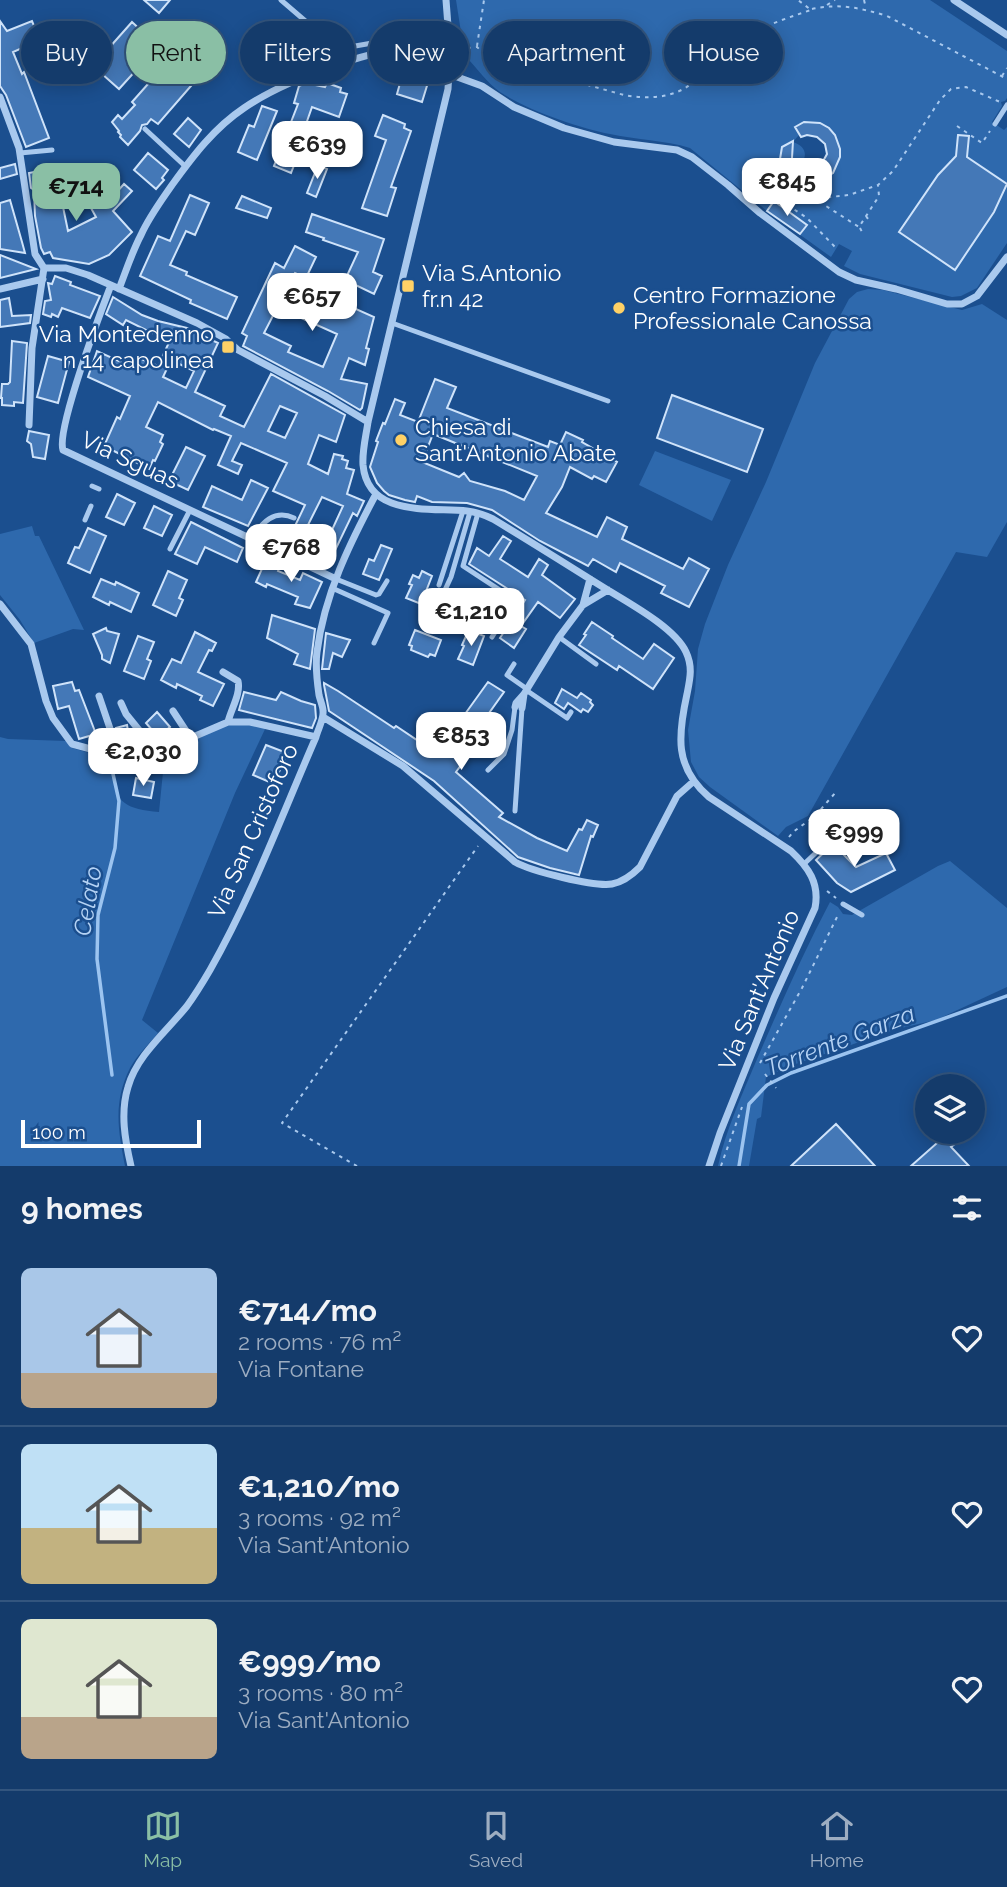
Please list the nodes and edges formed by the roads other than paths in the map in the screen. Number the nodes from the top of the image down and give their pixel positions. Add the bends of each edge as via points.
1 (281, 0) edge
2 (446, 0) edge
3 (954, 0) edge
4 (448, 21) edge
5 (1007, 35) edge
6 (369, 45) edge
7 (369, 56) edge
8 (469, 81) edge
9 (447, 84) edge
10 (0, 97) edge
11 (1007, 106) edge
12 (995, 124) road end
13 (145, 129) dead end
14 (52, 150) dead end
15 (20, 153) junction
16 (186, 167) junction
17 (1007, 257) edge
18 (44, 268) junction
19 (43, 279) junction
20 (111, 285) junction
21 (0, 289) edge
22 (119, 289) junction
23 (392, 323) junction
24 (608, 401) dead end
25 (368, 422) junction
26 (29, 425) dead end
27 (92, 486) dead end
28 (99, 489) dead end
29 (376, 494) junction
30 (91, 506) dead end
31 (190, 510) junction
32 (470, 512) junction
33 (294, 518) dead end
34 (85, 520) dead end
35 (253, 539) junction
36 (170, 549) dead end
37 (336, 579) junction
38 (590, 579) junction
39 (387, 581) dead end
40 (439, 585) dead end
41 (332, 588) junction
42 (608, 590) junction
43 (439, 603) dead end
44 (0, 604) edge
45 (583, 605) junction
46 (492, 637) dead end
47 (559, 637) junction
48 (374, 643) dead end
49 (514, 664) dead end
50 (596, 664) dead end
51 (223, 672) dead end
52 (525, 691) junction
53 (99, 696) dead end
54 (121, 703) dead end
55 (519, 708) junction
56 (173, 711) dead end
57 (571, 712) dead end
58 (323, 717) junction
59 (228, 722) junction
60 (191, 737) junction
61 (316, 737) junction
62 (156, 751) junction
63 (120, 758) junction
64 (488, 770) dead end
65 (694, 780) junction
66 (516, 811) dead end
67 (879, 848) dead end
68 (804, 864) junction
69 (843, 904) road end
70 (862, 915) dead end
71 (131, 1166) edge
72 (709, 1166) edge

1 - 6 lane via 338,49
2 - 4 street
3 - 5 street
7 - 16 street via 308,76 236,113 207,139
8 - 17 street via 564,128 614,142 685,153 806,249 856,280 962,304 976,296
9 - 23 street
10 - 15 street
11 - 12 lane
13 - 16 lane
14 - 15 lane
15 - 18 street via 36,254
16 - 22 street via 146,224
18 - 19 street
18 - 20 street via 66,268
19 - 21 street
19 - 26 street via 32,348
20 - 22 street
20 - 31 street, Via Sguas via 90,339 61,445 68,454
22 - 25 street via 217,334
23 - 24 lane
23 - 25 street via 393,336
25 - 29 street via 363,468
27 - 28 lane
29 - 32 street, Via Sant'Antonio via 412,509
29 - 37 street, Via San Cristoforo
30 - 34 lane
31 - 35 street, Via Sguas
31 - 36 lane
32 - 38 street, Via Sant'Antonio via 493,519
32 - 40 lane
32 - 43 lane
32 - 46 lane via 463,566 512,598
33 - 35 lane via 275,515
35 - 37 street, Via Sguas
37 - 39 lane via 376,595
37 - 41 street, Via San Cristoforo
38 - 42 street, Via Sant'Antonio
38 - 45 street
41 - 48 lane via 388,613
41 - 58 street, Via San Cristoforo via 317,661
42 - 45 street
42 - 65 street, Via Sant'Antonio via 674,635 687,654 691,670 680,743
44 - 63 street via 31,644 46,701 72,744
45 - 47 street
47 - 50 lane
47 - 52 street
49 - 52 lane via 507,676
51 - 59 street via 239,681
52 - 55 street
52 - 57 lane via 567,718
53 - 63 street
54 - 62 street
55 - 64 lane via 504,754
55 - 66 lane
56 - 60 street
58 - 61 street, Via San Cristoforo
58 - 65 street via 403,766 510,859 531,869 600,885 619,882 640,867 677,796
59 - 60 street
59 - 61 street via 250,722
60 - 62 street
61 - 71 street, Via San Cristoforo via 234,925 189,1003 137,1066 124,1112
62 - 63 street
65 - 68 street, Via Sant'Antonio via 709,797
67 - 68 lane via 839,831
68 - 72 street, Via Sant'Antonio via 814,882 815,908 774,998
69 - 70 lane

